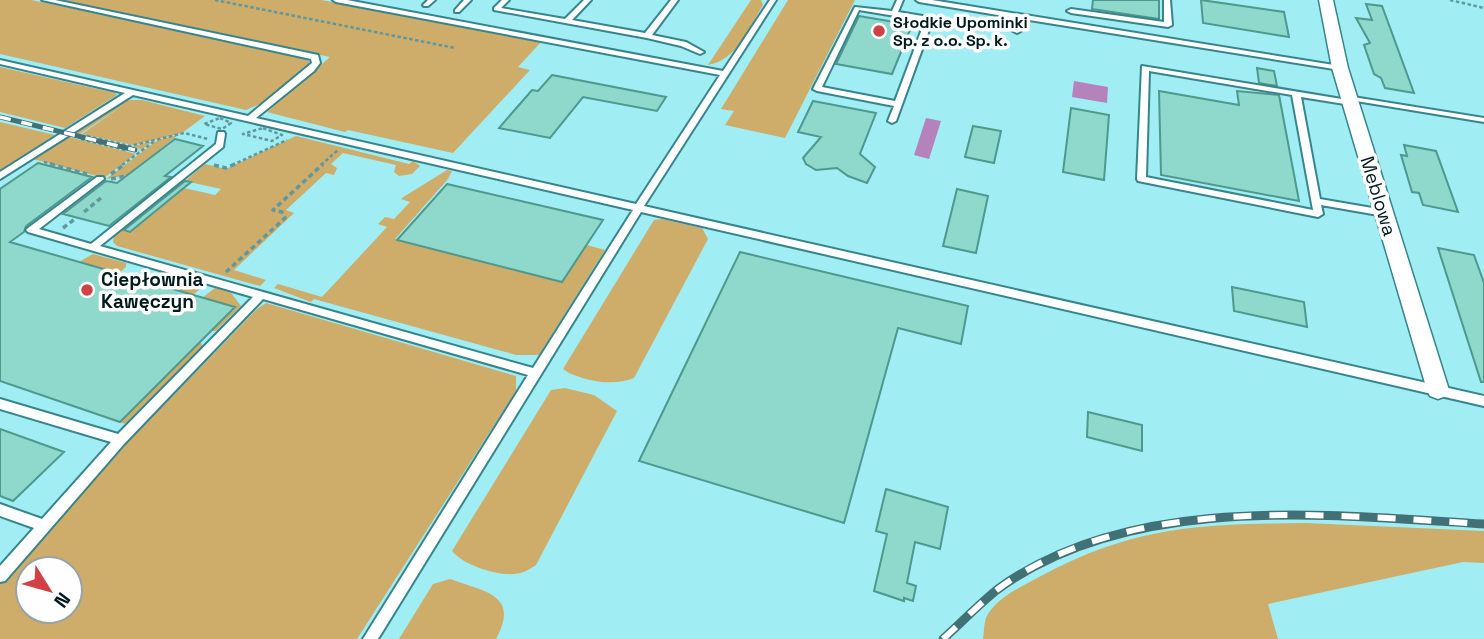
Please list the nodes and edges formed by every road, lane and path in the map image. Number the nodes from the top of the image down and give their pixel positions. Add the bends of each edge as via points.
1 (45, 0) edge
2 (215, 0) edge
3 (336, 0) edge
4 (452, 0) edge
5 (506, 0) edge
6 (588, 0) edge
7 (676, 0) edge
8 (773, 0) edge
9 (900, 0) edge
10 (919, 0) edge
11 (1167, 0) edge
12 (1326, 0) edge
13 (1450, 0) edge
14 (467, 1) edge
15 (1484, 8) edge
16 (457, 11) dead end
17 (894, 14) junction
18 (1020, 16) junction
19 (566, 22) junction
20 (1069, 24) junction
21 (1017, 31) dead end
22 (648, 36) junction
23 (455, 48) dead end
24 (700, 52) dead end
25 (0, 62) edge
26 (1340, 68) junction
27 (725, 74) junction
28 (132, 92) junction
29 (1296, 94) junction
30 (1350, 101) junction
31 (898, 104) junction
32 (248, 119) junction
33 (1484, 120) edge
34 (892, 121) dead end
35 (65, 133) junction
36 (184, 133) dead end
37 (220, 134) dead end
38 (292, 137) dead end
39 (157, 140) junction
40 (332, 143) dead end
41 (28, 158) junction
42 (205, 162) dead end
43 (0, 176) edge
44 (99, 179) junction
45 (101, 198) dead end
46 (1316, 201) junction
47 (639, 207) junction
48 (84, 212) dead end
49 (1384, 214) junction
50 (93, 247) junction
51 (222, 276) dead end
52 (261, 295) junction
53 (536, 373) junction
54 (1438, 390) junction
55 (1484, 401) edge
56 (3, 408) edge
57 (120, 440) junction
58 (0, 510) edge
59 (44, 526) junction
60 (0, 576) edge
61 (370, 639) edge

1 - 32 lane via 315,57 311,69
2 - 23 path
3 - 27 lane
4 - 14 lane
5 - 19 lane via 496,9
6 - 19 lane
7 - 22 lane
8 - 27 lane
9 - 17 lane
10 - 18 lane
11 - 20 lane via 1168,25 1068,8
12 - 26 street, Meblowa
13 - 15 path
14 - 16 lane
17 - 31 lane via 929,19
17 - 31 lane via 857,8 817,89
18 - 20 lane
18 - 21 lane
19 - 22 lane
20 - 26 lane
22 - 24 lane
25 - 28 lane
26 - 30 street, Meblowa
27 - 47 lane
28 - 32 lane
28 - 35 lane
29 - 30 lane
29 - 46 lane
29 - 46 lane via 1145,68 1141,179 1318,214
30 - 33 lane
30 - 49 street, Meblowa
31 - 34 lane
32 - 47 lane
35 - 39 path via 125,150
35 - 41 lane
36 - 39 path
37 - 50 lane via 220,145
38 - 42 path via 226,168
39 - 44 path via 104,180
40 - 51 path via 343,145 273,210 285,218
41 - 43 lane
41 - 44 path
44 - 50 lane via 31,230
45 - 48 path
46 - 49 lane
47 - 53 lane
47 - 54 lane
49 - 54 street, Meblowa
50 - 52 lane
52 - 53 lane
52 - 57 lane
53 - 61 lane
54 - 55 lane
56 - 57 lane
57 - 59 lane
58 - 59 lane
59 - 60 lane

